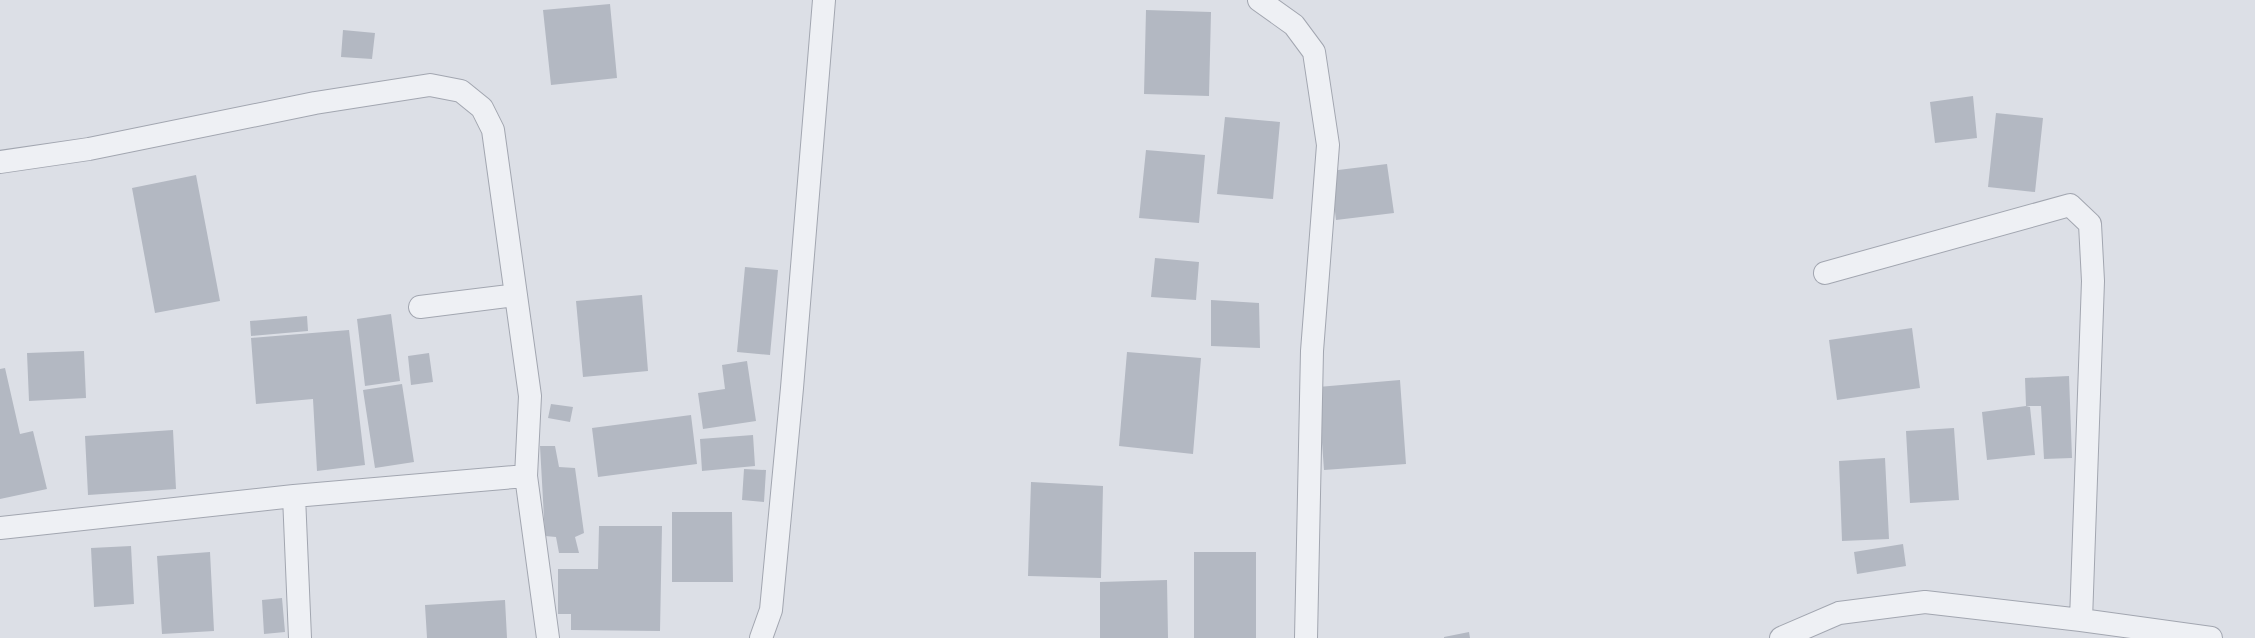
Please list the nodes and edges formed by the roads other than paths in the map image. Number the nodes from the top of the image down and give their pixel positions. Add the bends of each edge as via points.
1 (824, 0) edge
2 (1259, 0) edge
3 (0, 162) edge
4 (1825, 273) dead end
5 (516, 295) junction
6 (420, 307) dead end
7 (526, 476) junction
8 (294, 496) junction
9 (0, 528) edge
10 (2081, 620) junction
11 (300, 638) edge
12 (548, 638) edge
13 (761, 638) edge
14 (1306, 638) edge
15 (1781, 638) edge
16 (2211, 638) edge

1 - 13 street via 792,388 771,602
2 - 14 street via 1294,25 1314,52 1328,145 1312,351
3 - 5 street via 89,149 315,103 430,85 461,91 482,108 493,130
4 - 10 street via 2070,205 2090,224 2093,281
5 - 6 street
5 - 7 street via 530,396
7 - 8 street
7 - 12 street
8 - 9 street
8 - 11 street
10 - 15 street via 1925,602 1839,613
10 - 16 street

